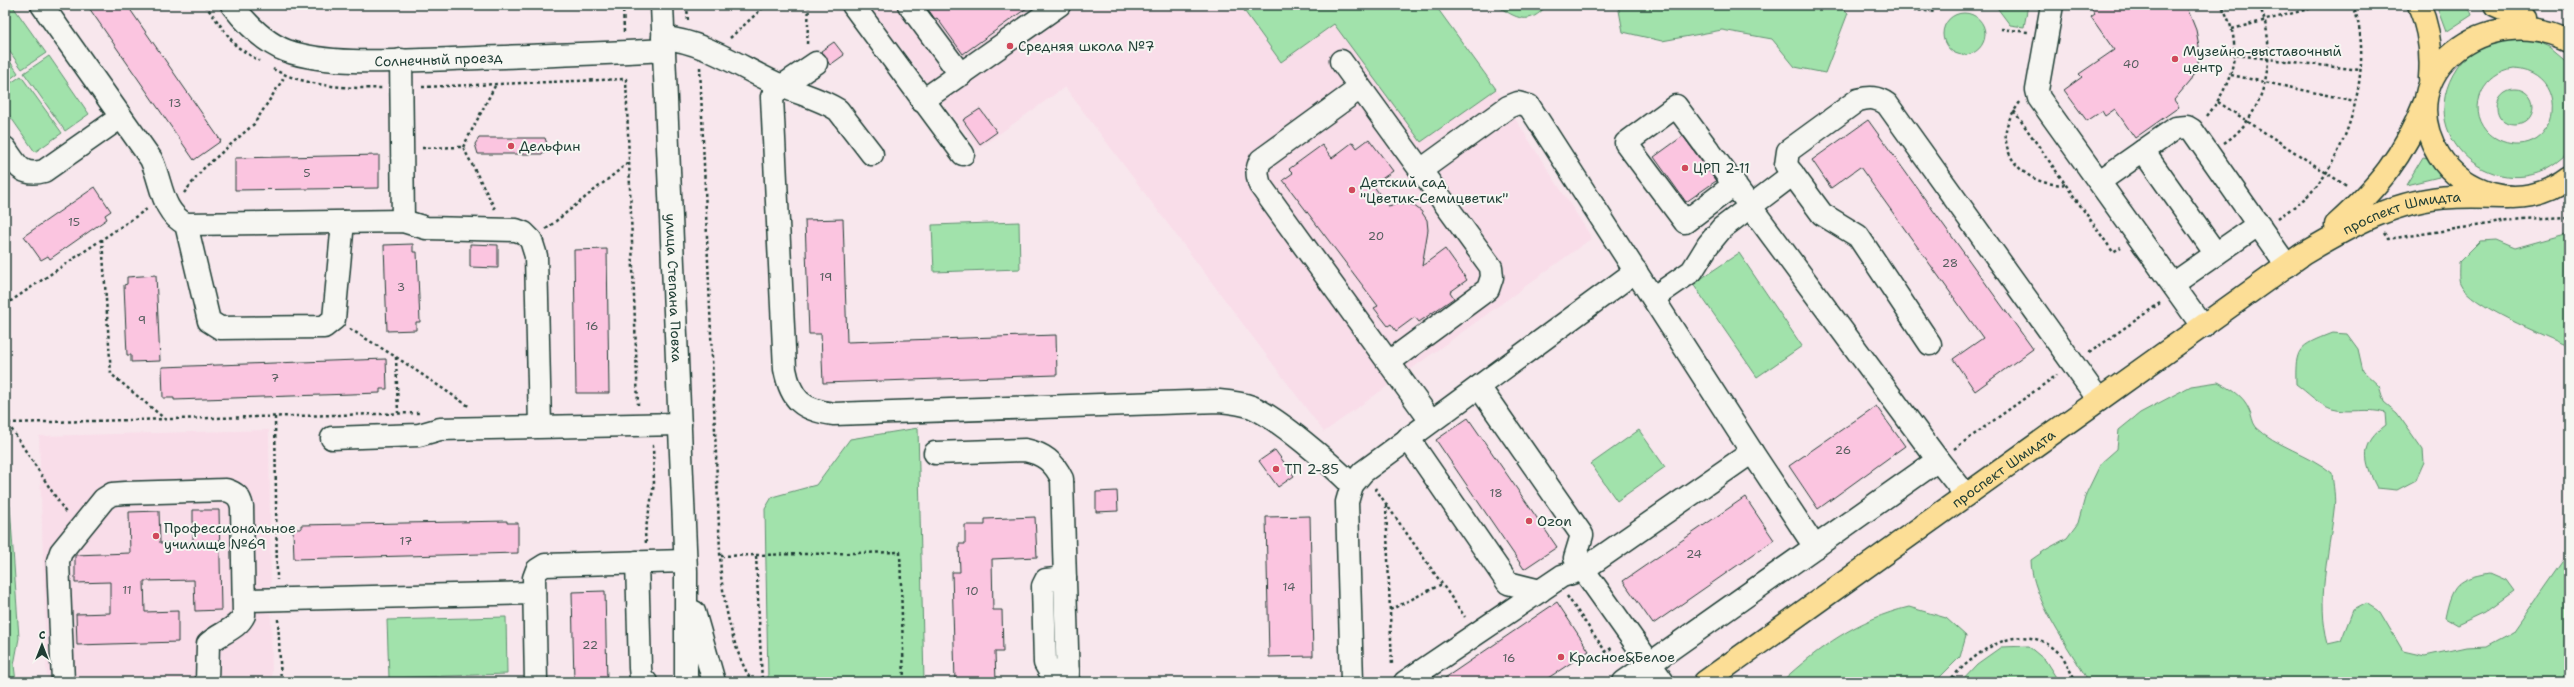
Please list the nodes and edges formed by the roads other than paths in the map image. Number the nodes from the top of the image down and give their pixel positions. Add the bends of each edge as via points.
1 (42, 5) edge
2 (232, 5) edge
3 (662, 5) edge
4 (853, 5) edge
5 (909, 5) edge
6 (1059, 5) edge
7 (2052, 5) edge
8 (2418, 5) edge
9 (2494, 5) edge
10 (2535, 23) junction
11 (2569, 40) edge
12 (664, 44) junction
13 (401, 60) junction
14 (1341, 61) dead end
15 (811, 66) road end
16 (961, 75) junction
17 (782, 86) junction
18 (1360, 88) junction
19 (2428, 91) junction
20 (922, 101) junction
21 (121, 117) junction
22 (5, 148) edge
23 (2143, 151) junction
24 (872, 154) dead end
25 (963, 154) dead end
26 (1420, 170) junction
27 (1793, 174) junction
28 (2569, 178) edge
29 (2100, 181) junction
30 (1735, 184) junction
31 (2569, 186) edge
32 (2538, 194) junction
33 (2508, 197) junction
34 (1751, 206) junction
35 (174, 211) junction
36 (403, 221) junction
37 (344, 222) junction
38 (2261, 227) junction
39 (2216, 254) junction
40 (2295, 260) junction
41 (1636, 271) junction
42 (2175, 288) junction
43 (1653, 298) junction
44 (2202, 327) junction
45 (1930, 344) dead end
46 (1388, 362) junction
47 (1478, 386) junction
48 (2099, 400) junction
49 (1431, 421) junction
50 (680, 424) junction
51 (540, 426) junction
52 (332, 438) dead end
53 (1408, 438) junction
54 (1752, 452) junction
55 (935, 453) dead end
56 (1938, 460) junction
57 (1358, 478) junction
58 (1966, 495) junction
59 (1815, 547) junction
60 (642, 555) junction
61 (686, 566) junction
62 (1584, 569) junction
63 (1540, 591) junction
64 (534, 593) junction
65 (244, 600) junction
66 (1650, 664) junction
67 (1399, 675) edge
68 (1068, 676) edge
69 (63, 682) edge
70 (208, 682) edge
71 (536, 682) edge
72 (646, 682) edge
73 (686, 682) edge
74 (714, 682) edge
75 (1352, 682) edge
76 (1624, 682) edge
77 (1663, 682) edge
78 (1705, 682) edge

1 - 21 street
2 - 13 street, Солнечный проезд via 257,32 273,44 300,56 323,59
3 - 12 street, улица Степана Повха
4 - 20 street
5 - 16 street
6 - 16 street
7 - 29 street via 2037,90 2039,98
8 - 19 main road via 2428,30
9 - 10 main road
10 - 11 main road
10 - 19 main road, проспект Шмидта via 2496,22 2469,33 2444,56
12 - 13 street, Солнечный проезд
12 - 17 street, Солнечный проезд via 676,39 706,50
12 - 50 street, улица Степана Повха
13 - 36 street
14 - 18 street
15 - 17 street
16 - 20 street
17 - 24 street, Солнечный проезд via 838,110
17 - 57 street via 772,97 785,369 788,388 799,402 813,412 834,414 1211,401 1238,403 1253,408 1331,465
18 - 26 street
18 - 46 street via 1261,160 1257,176 1260,185
19 - 33 main road via 2426,114 2430,134 2448,168 2480,190
19 - 40 main road, проспект Шмидта via 2411,134 2387,174 2367,197
20 - 25 street
21 - 22 street via 44,171 31,174 20,169
21 - 35 street via 151,159
23 - 29 street
23 - 38 street via 2176,128 2192,130
23 - 39 street
26 - 41 street via 1508,107 1518,103 1529,106
26 - 46 street via 1487,260 1492,277 1488,289
27 - 34 street
27 - 45 street via 1822,214 1858,236
27 - 48 street via 1786,165 1788,151 1858,100 1870,97 1884,101
28 - 32 main road
29 - 42 street
30 - 30 street via 1686,222 1626,143 1676,106
30 - 34 street
31 - 32 main road
32 - 33 main road
33 - 40 main road, проспект Шмидта via 2452,197 2408,204 2359,221
34 - 43 street via 1722,228 1708,244 1692,270
34 - 56 street
35 - 37 street
35 - 37 street via 209,321 220,328 324,326 334,319
36 - 37 street
36 - 51 street via 426,228 506,229 524,233 531,240 536,256
38 - 39 street
38 - 40 street
39 - 42 street
40 - 44 main road, проспект Шмидта
41 - 43 street
41 - 47 street
42 - 44 street
43 - 54 street
44 - 48 main road, проспект Шмидта
46 - 49 street
47 - 49 street
47 - 62 street via 1582,535 1575,558
48 - 58 main road, проспект Шмидта
49 - 53 street
50 - 51 street
50 - 61 street, улица Степана Повха
51 - 52 street via 440,429 419,435
53 - 57 street
53 - 63 street via 1508,583
54 - 59 street
54 - 62 street
55 - 68 street via 1025,450 1037,452 1056,466 1062,479
56 - 58 street
56 - 59 street
57 - 75 street via 1347,502
58 - 78 main road, проспект Шмидта
59 - 66 street
60 - 61 street
60 - 64 street via 545,565 537,570
60 - 72 street via 640,668 641,677
61 - 73 street, улица Степана Повха
61 - 74 street, улица Степана Повха via 696,620
62 - 63 street via 1562,576
62 - 66 street
63 - 67 street via 1477,634
64 - 65 street
64 - 71 street
65 - 69 street via 242,507 235,493 226,490 112,494 104,499 61,552 58,561
65 - 70 street via 244,616 241,621 208,644
66 - 76 street
66 - 77 street

